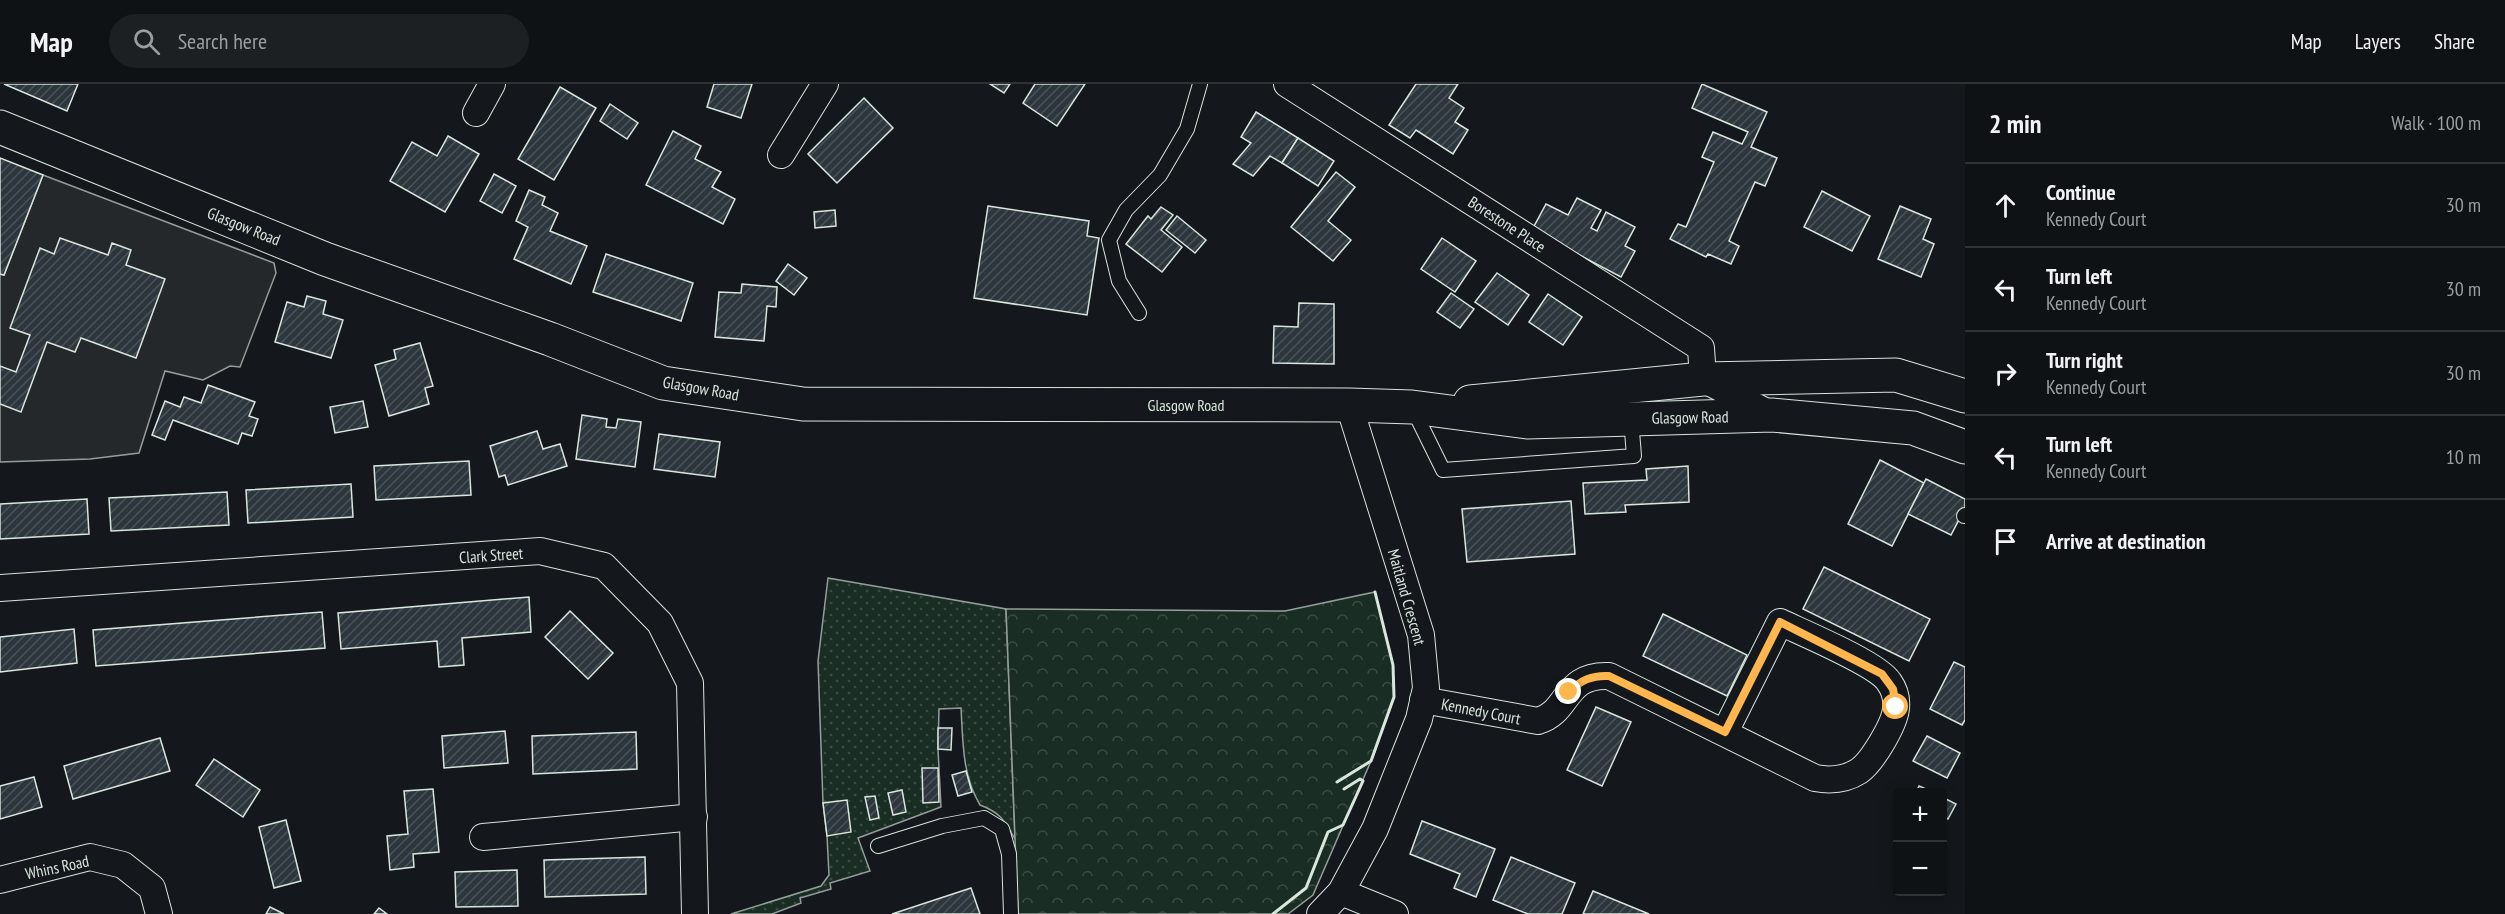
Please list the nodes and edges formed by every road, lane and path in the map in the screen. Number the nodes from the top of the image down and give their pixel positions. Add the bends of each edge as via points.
1 (492, 84) edge
2 (825, 84) edge
3 (1200, 84) edge
4 (1287, 84) edge
5 (476, 113) dead end
6 (0, 127) edge
7 (781, 155) dead end
8 (1139, 313) dead end
9 (1703, 379) junction
10 (1965, 396) edge
11 (1349, 405) junction
12 (1412, 407) junction
13 (1772, 415) junction
14 (1631, 419) junction
15 (1965, 447) edge
16 (0, 588) edge
17 (1423, 700) junction
18 (1725, 732) junction
19 (694, 818) junction
20 (483, 837) dead end
21 (878, 846) dead end
22 (0, 880) edge
23 (1341, 892) junction
24 (159, 914) edge
25 (695, 914) edge
26 (1011, 914) edge
27 (1320, 914) edge
28 (1395, 914) edge

1 - 5 street
2 - 7 street
3 - 8 lane via 1187,129 1160,175 1126,210 1109,240 1119,281
4 - 9 street, Borestone Place via 1701,348
6 - 11 main road, Glasgow Road via 325,259 663,383 802,404
9 - 10 main road, Glasgow Road via 1896,375
9 - 12 main road, Glasgow Road
9 - 13 street
11 - 12 main road, Glasgow Road
11 - 17 street, Maitland Crescent via 1421,635 1426,688
12 - 14 main road, Glasgow Road via 1527,422
12 - 14 lane via 1443,470 1634,456
13 - 14 main road, Glasgow Road
13 - 15 main road, Glasgow Road via 1912,428
16 - 19 street, Clark Street via 540,551 604,566 660,623 690,683
17 - 18 street, Kennedy Court via 1538,721 1550,716 1577,683 1598,675 1609,676
17 - 23 street, Maitland Crescent via 1375,829
18 - 18 street, Kennedy Court via 1780,622 1875,669 1889,681 1896,698 1895,716 1872,759 1861,770 1837,779 1815,778
19 - 20 street
19 - 25 street, Clark Street
21 - 26 lane via 984,818 1002,829 1007,846
22 - 24 street, Whins Road via 90,857 123,865 152,888
23 - 27 street, Maitland Crescent
23 - 28 street

